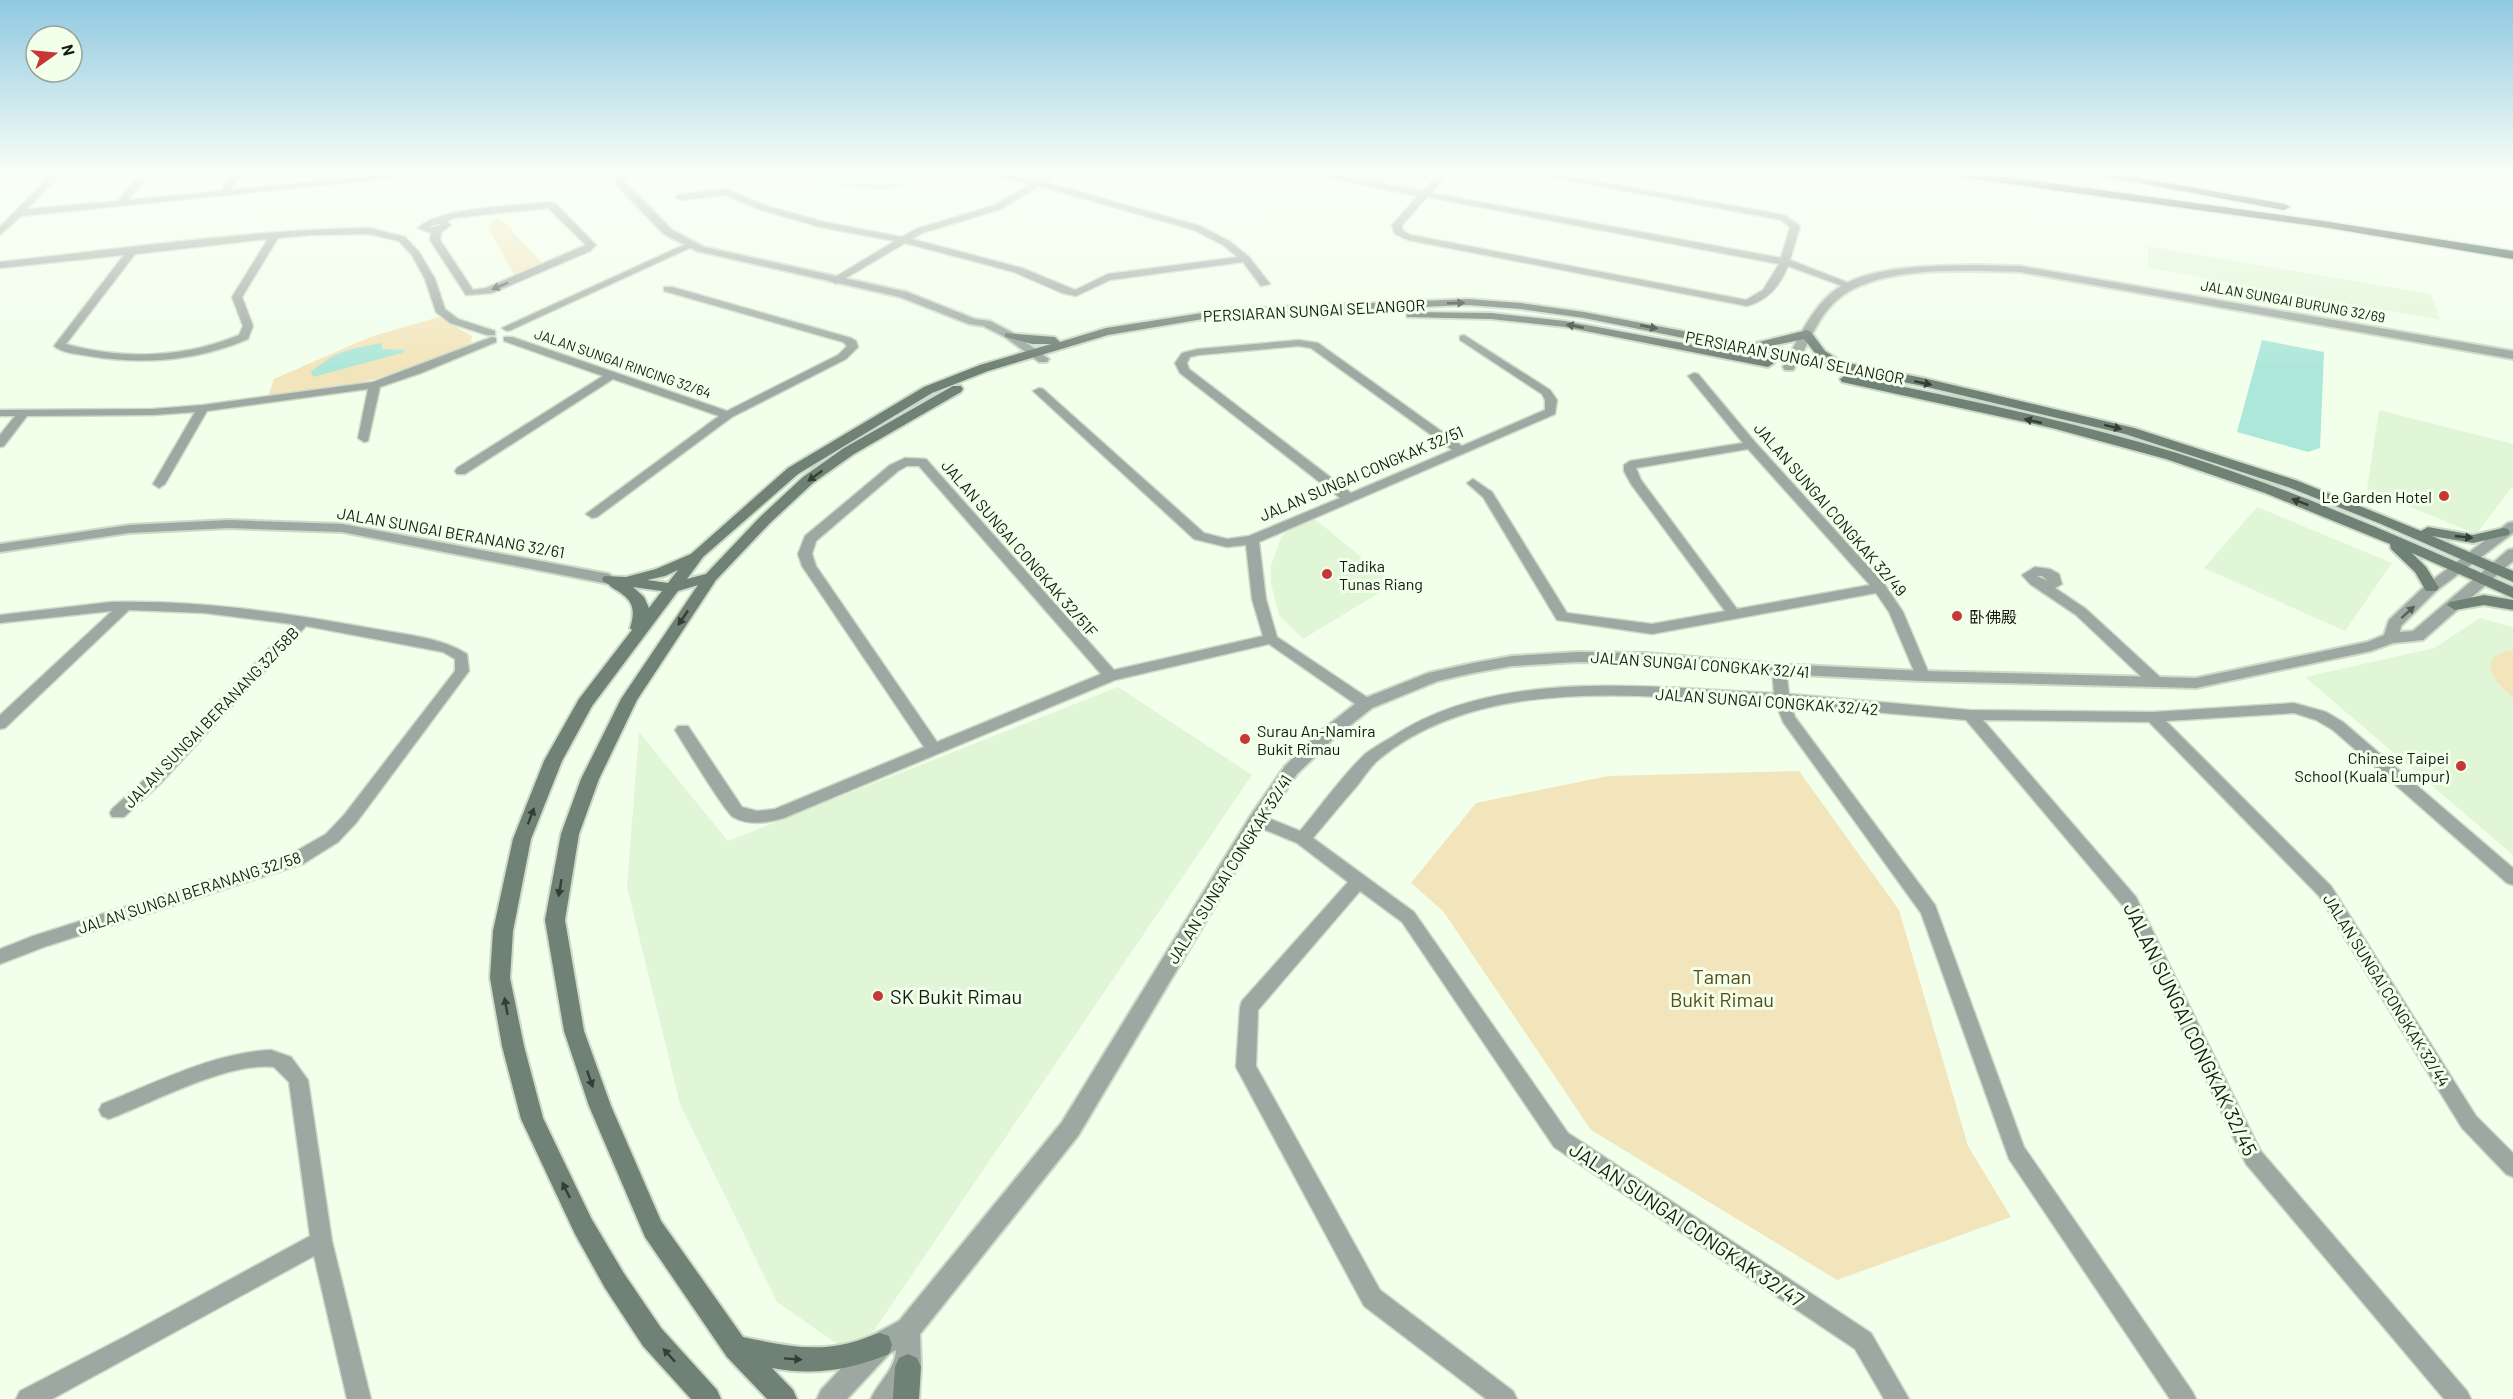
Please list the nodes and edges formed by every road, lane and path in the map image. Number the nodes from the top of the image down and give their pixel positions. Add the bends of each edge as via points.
1 (252, 238) edge
2 (274, 238) edge
3 (420, 238) edge
4 (431, 238) edge
5 (584, 238) edge
6 (680, 238) edge
7 (894, 238) edge
8 (906, 238) edge
9 (1217, 238) edge
10 (1418, 238) edge
11 (1659, 238) edge
12 (1792, 238) edge
13 (2408, 238) edge
14 (2484, 238) edge
15 (903, 240) junction
16 (2513, 243) edge
17 (696, 247) junction
18 (133, 250) junction
19 (2513, 255) edge
20 (1246, 259) junction
21 (1786, 262) junction
22 (0, 265) edge
23 (836, 281) junction
24 (609, 282) junction
25 (1265, 284) dead end
26 (1849, 285) junction
27 (620, 286) junction
28 (668, 289) dead end
29 (511, 333) junction
30 (1807, 334) junction
31 (491, 337) junction
32 (1006, 338) junction
33 (1464, 338) dead end
34 (1073, 341) junction
35 (1734, 345) junction
36 (2513, 355) edge
37 (1034, 357) junction
38 (1792, 362) junction
39 (984, 368) junction
40 (1846, 368) junction
41 (612, 375) junction
42 (1694, 376) dead end
43 (375, 385) junction
44 (1039, 391) dead end
45 (203, 408) junction
46 (0, 413) edge
47 (23, 414) junction
48 (728, 415) junction
49 (364, 438) dead end
50 (0, 443) edge
51 (1751, 445) junction
52 (842, 448) junction
53 (1460, 450) junction
54 (461, 471) dead end
55 (1473, 483) dead end
56 (159, 484) dead end
57 (1349, 498) junction
58 (592, 514) dead end
59 (2380, 525) junction
60 (2508, 529) edge
61 (1252, 540) junction
62 (0, 548) edge
63 (2513, 553) edge
64 (698, 554) junction
65 (2470, 558) junction
66 (2458, 568) junction
67 (2496, 569) junction
68 (711, 577) junction
69 (2513, 577) edge
70 (609, 579) junction
71 (2483, 580) junction
72 (671, 588) junction
73 (1880, 588) junction
74 (2431, 588) junction
75 (2513, 593) edge
76 (2455, 605) junction
77 (2513, 605) edge
78 (125, 606) junction
79 (2081, 612) junction
80 (1733, 613) junction
81 (0, 619) edge
82 (304, 620) junction
83 (636, 635) junction
84 (2391, 638) junction
85 (1271, 639) junction
86 (1779, 669) junction
87 (1111, 676) junction
88 (1923, 676) junction
89 (2155, 681) junction
90 (1782, 699) junction
91 (1366, 704) junction
92 (1970, 716) junction
93 (2152, 717) junction
94 (0, 724) edge
95 (683, 730) dead end
96 (933, 748) junction
97 (118, 813) dead end
98 (1257, 820) junction
99 (1303, 838) junction
100 (2513, 878) edge
101 (1358, 882) junction
102 (0, 957) edge
103 (109, 1110) dead end
104 (2513, 1167) edge
105 (321, 1241) junction
106 (908, 1330) junction
107 (879, 1345) junction
108 (736, 1348) junction
109 (908, 1366) junction
110 (693, 1389) edge
111 (28, 1399) edge
112 (359, 1399) edge
113 (708, 1399) edge
114 (784, 1399) edge
115 (830, 1399) edge
116 (884, 1399) edge
117 (906, 1399) edge
118 (1504, 1399) edge
119 (1898, 1399) edge
120 (2184, 1399) edge
121 (2459, 1399) edge

1 - 18 street
2 - 18 street via 237,297 248,326 244,337 233,343 147,358 109,358 59,346
3 - 31 street via 416,254 430,279 440,310 454,321
5 -> 4 street via 591,245 587,249 488,291 470,293
6 - 17 street
7 - 15 street
8 - 15 street
9 - 20 street
10 - 21 street via 1747,303 1763,297
11 - 21 street
12 - 21 street
13 - 19 highway
14 - 16 highway
15 - 20 street via 1018,270 1076,293 1115,276
15 - 23 street
17 - 23 street
17 - 24 street
17 - 27 street
18 - 22 street
20 - 25 street
21 - 26 street
23 - 32 street via 903,294 974,321 977,328
24 - 27 street
24 - 29 street
26 - 30 street, JALAN SUNGAI BURUNG 32/69 via 1814,319
26 - 36 street, JALAN SUNGAI BURUNG 32/69 via 1921,271 2020,269
27 - 29 street
28 - 48 street via 852,343 842,357
29 - 31 street
29 - 41 street, JALAN SUNGAI RINCING 32/64
30 - 35 main road via 1766,345
30 - 38 street, JALAN SUNGAI BURUNG 32/69
30 - 40 main road via 1821,354
31 - 43 street via 417,371
32 - 34 main road
32 - 37 street
32 - 39 main road via 999,354
33 - 53 street, JALAN SUNGAI CONGKAK 32/51 via 1546,392 1551,412
34 -> 35 main road, PERSIARAN SUNGAI SELANGOR via 1142,324 1227,312 1468,302 1584,315
34 - 37 main road, PERSIARAN SUNGAI SELANGOR
35 - 38 main road, PERSIARAN SUNGAI SELANGOR
38 -> 37 main road, PERSIARAN SUNGAI SELANGOR via 1565,324 1467,315 1234,320 1113,339
37 - 39 main road, PERSIARAN SUNGAI SELANGOR
37 - 52 main road, PERSIARAN SUNGAI SELANGOR via 944,395
38 - 40 main road, PERSIARAN SUNGAI SELANGOR
59 -> 38 main road, PERSIARAN SUNGAI SELANGOR via 2121,441
39 - 52 main road, PERSIARAN SUNGAI SELANGOR via 928,390
40 -> 59 main road, PERSIARAN SUNGAI SELANGOR via 2129,431 2245,467
41 - 48 street, JALAN SUNGAI RINCING 32/64
41 - 54 street
42 - 51 street, JALAN SUNGAI CONGKAK 32/49
43 - 45 street
43 - 49 street
44 - 61 street via 1199,536 1227,543
45 - 47 street
45 - 56 street
46 - 47 street
47 - 50 street
48 - 58 street
51 - 73 street, JALAN SUNGAI CONGKAK 32/49
51 - 80 street via 1630,465 1635,481
52 - 64 main road, PERSIARAN SUNGAI SELANGOR via 793,471
52 -> 68 main road, PERSIARAN SUNGAI SELANGOR
53 - 57 street, JALAN SUNGAI CONGKAK 32/51
53 - 57 street via 1314,345 1299,343 1186,355 1181,363 1184,371
55 - 80 street via 1488,495 1562,617 1652,629
57 - 61 street, JALAN SUNGAI CONGKAK 32/51
59 -> 60 main road via 2465,538
59 - 65 main road, PERSIARAN SUNGAI SELANGOR
59 - 66 main road, PERSIARAN SUNGAI SELANGOR
59 - 74 main road via 2426,577
60 - 65 street
61 - 85 street, JALAN SUNGAI CONGKAK 32/51 via 1259,599
62 - 70 street, JALAN SUNGAI BERANANG 32/61 via 129,529 229,524 342,528
63 - 67 street
64 - 70 main road via 660,573
64 - 72 main road, PERSIARAN SUNGAI SELANGOR
65 - 66 street
65 - 67 main road, PERSIARAN SUNGAI SELANGOR
66 - 71 main road, PERSIARAN SUNGAI SELANGOR
66 - 74 street
67 - 69 main road, PERSIARAN SUNGAI SELANGOR
67 - 71 street
68 - 72 main road
68 -> 108 main road, PERSIARAN SUNGAI SELANGOR via 629,699 590,779 570,834 555,920 574,1031 604,1116 653,1228
70 - 72 main road
70 - 83 main road via 640,601 642,615
71 - 75 main road, PERSIARAN SUNGAI SELANGOR
71 - 76 street
72 - 83 main road, PERSIARAN SUNGAI SELANGOR
73 - 80 street
73 - 88 street, JALAN SUNGAI CONGKAK 32/49 via 1896,612
84 -> 74 street via 2394,624
76 - 77 main road via 2484,600
76 - 84 street, JALAN SUNGAI CONGKAK 32/41 via 2417,636
78 - 81 street, JALAN SUNGAI BERANANG 32/58
78 - 82 street, JALAN SUNGAI BERANANG 32/58 via 223,609
78 - 94 street
79 - 79 street via 2056,582 2050,586 2039,584
79 - 89 street
82 - 97 street, JALAN SUNGAI BERANANG 32/58B via 154,780
82 - 102 street, JALAN SUNGAI BERANANG 32/58 via 448,648 462,657 462,671 456,680 350,819 332,838 297,859
110 -> 83 main road, PERSIARAN SUNGAI SELANGOR via 614,1280 537,1130 513,1046 500,978 503,931 522,838 585,703
84 - 89 street, JALAN SUNGAI CONGKAK 32/41 via 2327,656 2196,683
85 - 87 street
85 - 91 street
86 - 88 street, JALAN SUNGAI CONGKAK 32/41
86 - 90 street
86 - 91 street, JALAN SUNGAI CONGKAK 32/41 via 1646,658 1544,657 1434,677
87 - 96 street
87 - 96 street, JALAN SUNGAI CONGKAK 32/51F via 922,462 905,462 810,539 805,554 809,566
88 - 89 street, JALAN SUNGAI CONGKAK 32/41
90 - 92 street, JALAN SUNGAI CONGKAK 32/42
90 - 99 street, JALAN SUNGAI CONGKAK 32/42 via 1551,692 1460,709 1420,725 1371,758
90 - 120 street via 1788,718 1929,910 2016,1152
91 - 98 street, JALAN SUNGAI CONGKAK 32/41 via 1291,770
92 - 93 street, JALAN SUNGAI CONGKAK 32/42
92 - 121 street, JALAN SUNGAI CONGKAK 32/45 via 2130,902 2253,1157
93 - 100 street, JALAN SUNGAI CONGKAK 32/42 via 2304,710 2338,726
93 - 104 street, JALAN SUNGAI CONGKAK 32/44 via 2325,891 2469,1122
95 - 96 street via 736,810 749,818 778,814
98 - 99 street, JALAN SUNGAI CONGKAK 32/47
98 - 106 street, JALAN SUNGAI CONGKAK 32/41 via 1070,1129
99 - 101 street, JALAN SUNGAI CONGKAK 32/47
101 - 118 street via 1249,1008 1246,1067 1372,1298
101 - 119 street, JALAN SUNGAI CONGKAK 32/47 via 1408,917 1561,1140 1863,1341
103 - 105 street via 235,1063 273,1058 290,1066 298,1080
105 - 111 street
105 - 112 street
106 - 107 street
106 - 109 street
108 -> 107 main road via 780,1358 821,1360 841,1358
107 - 115 street
108 - 114 main road, PERSIARAN SUNGAI SELANGOR
109 - 116 street
109 - 117 main road
110 - 113 main road, PERSIARAN SUNGAI SELANGOR

